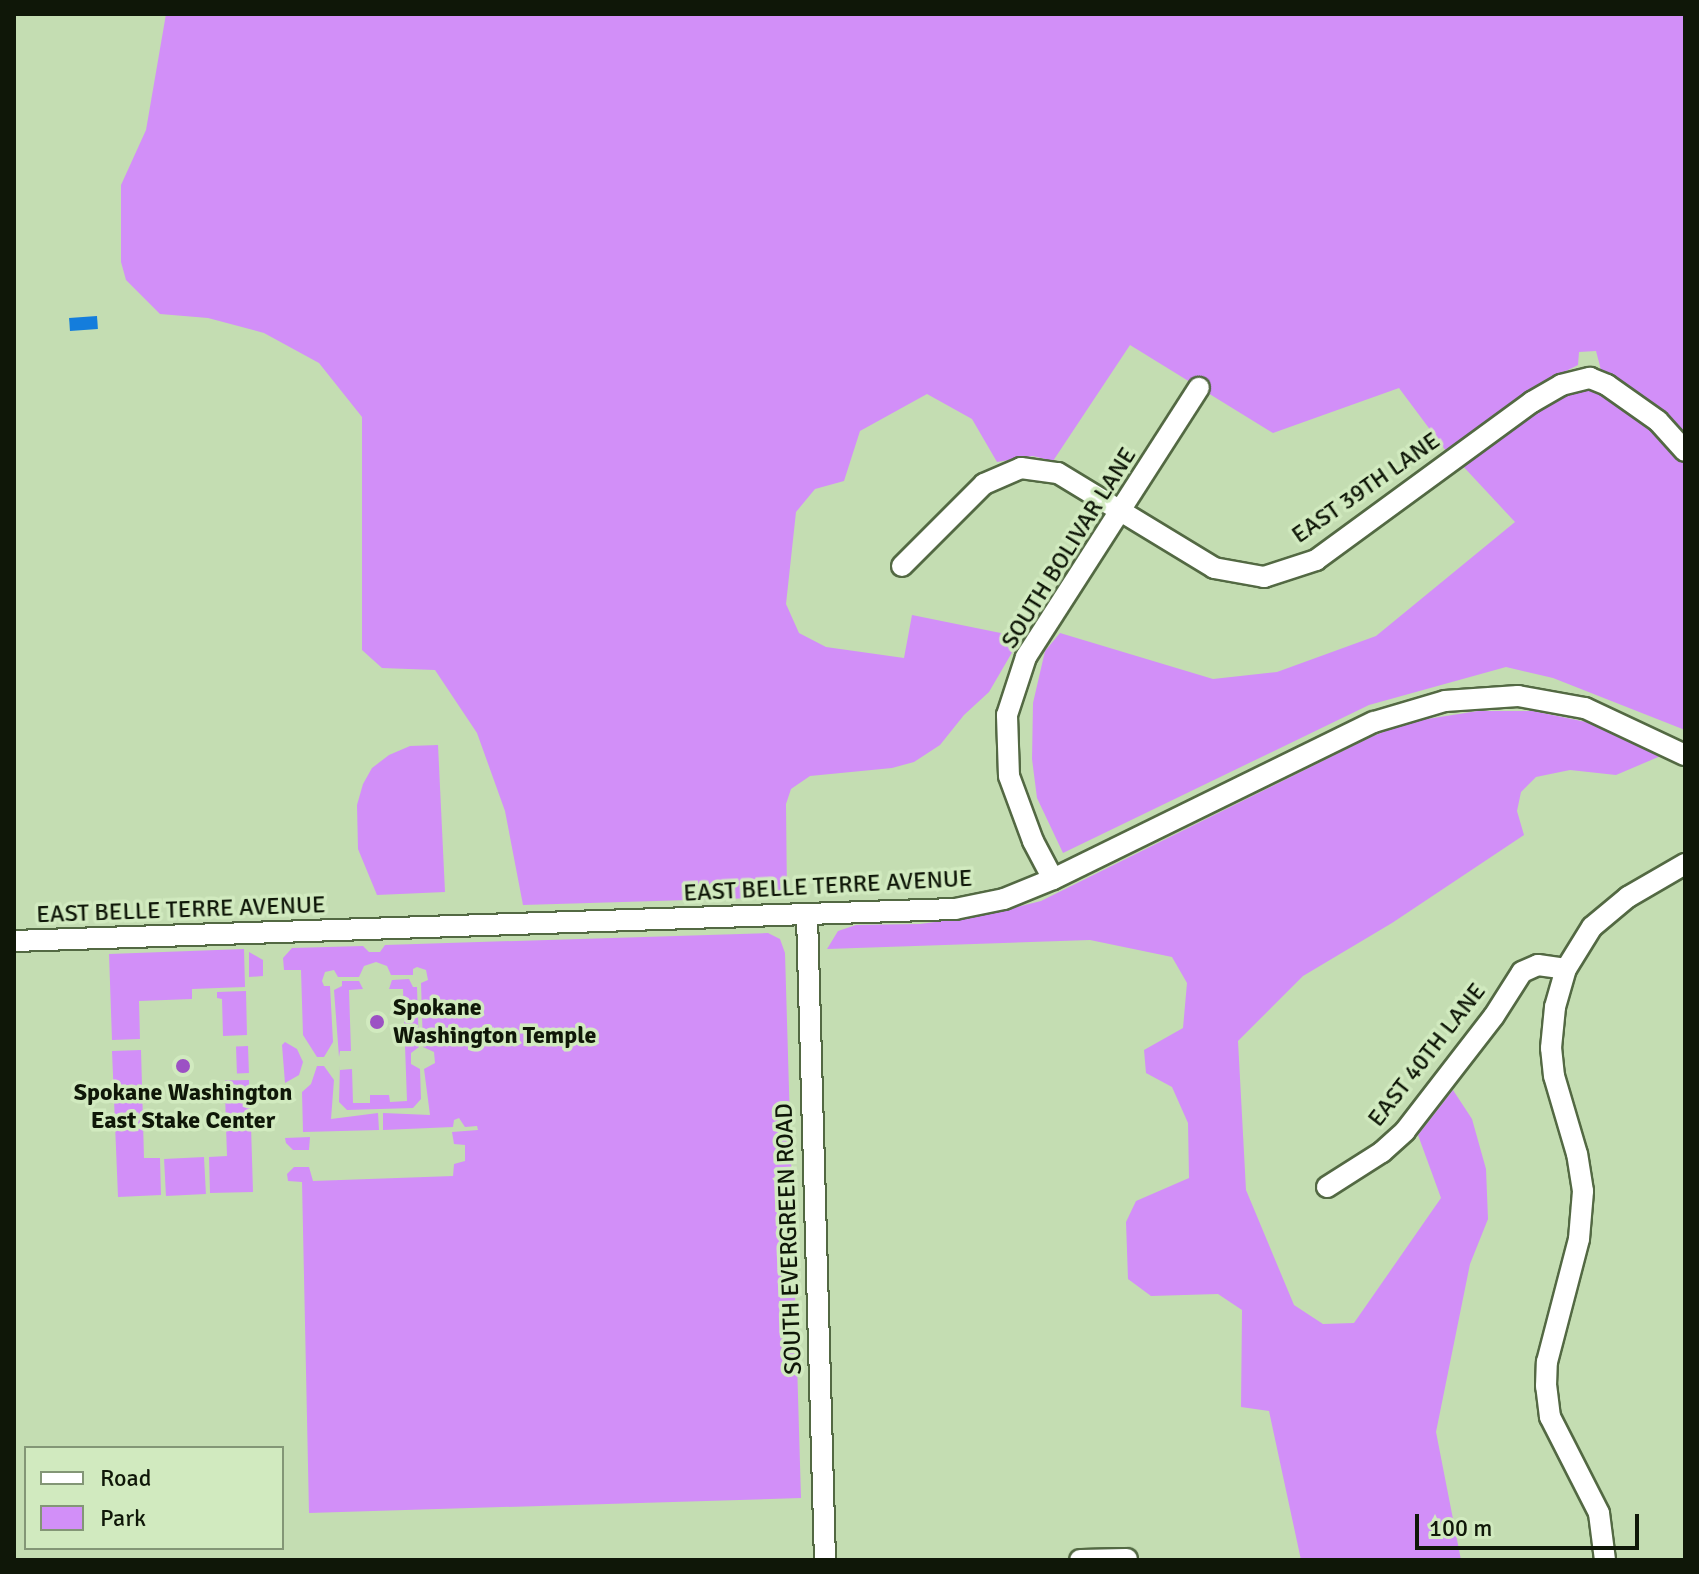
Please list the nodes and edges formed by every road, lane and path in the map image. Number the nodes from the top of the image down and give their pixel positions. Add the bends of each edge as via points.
1 (1199, 388) dead end
2 (1685, 451) edge
3 (1121, 512) junction
4 (902, 566) dead end
5 (1685, 755) edge
6 (1685, 864) edge
7 (1053, 879) junction
8 (807, 916) junction
9 (14, 941) edge
10 (1566, 969) junction
11 (1327, 1187) dead end
12 (1127, 1559) edge
13 (825, 1560) edge
14 (1080, 1560) edge
15 (1605, 1560) edge

1 - 3 street, SOUTH BOLIVAR LANE
2 - 3 street, EAST 39TH LANE via 1658,421 1590,378 1561,385 1532,402 1316,560 1264,577 1214,568
3 - 4 street, EAST 39TH LANE via 1058,473 1021,468 984,484
3 - 7 street, SOUTH BOLIVAR LANE via 1026,657 1007,715 1009,776
5 - 7 street, EAST BELLE TERRE AVENUE via 1585,708 1518,696 1445,701 1374,722
6 - 10 street via 1628,897 1592,927
7 - 8 street, EAST BELLE TERRE AVENUE via 1004,899 955,909
8 - 9 street, EAST BELLE TERRE AVENUE
8 - 13 street, SOUTH EVERGREEN ROAD
10 - 11 street, EAST 40TH LANE via 1538,965 1522,972 1405,1131
10 - 15 street via 1551,1048 1583,1191 1579,1239 1547,1362 1550,1417 1599,1513
12 - 14 street

